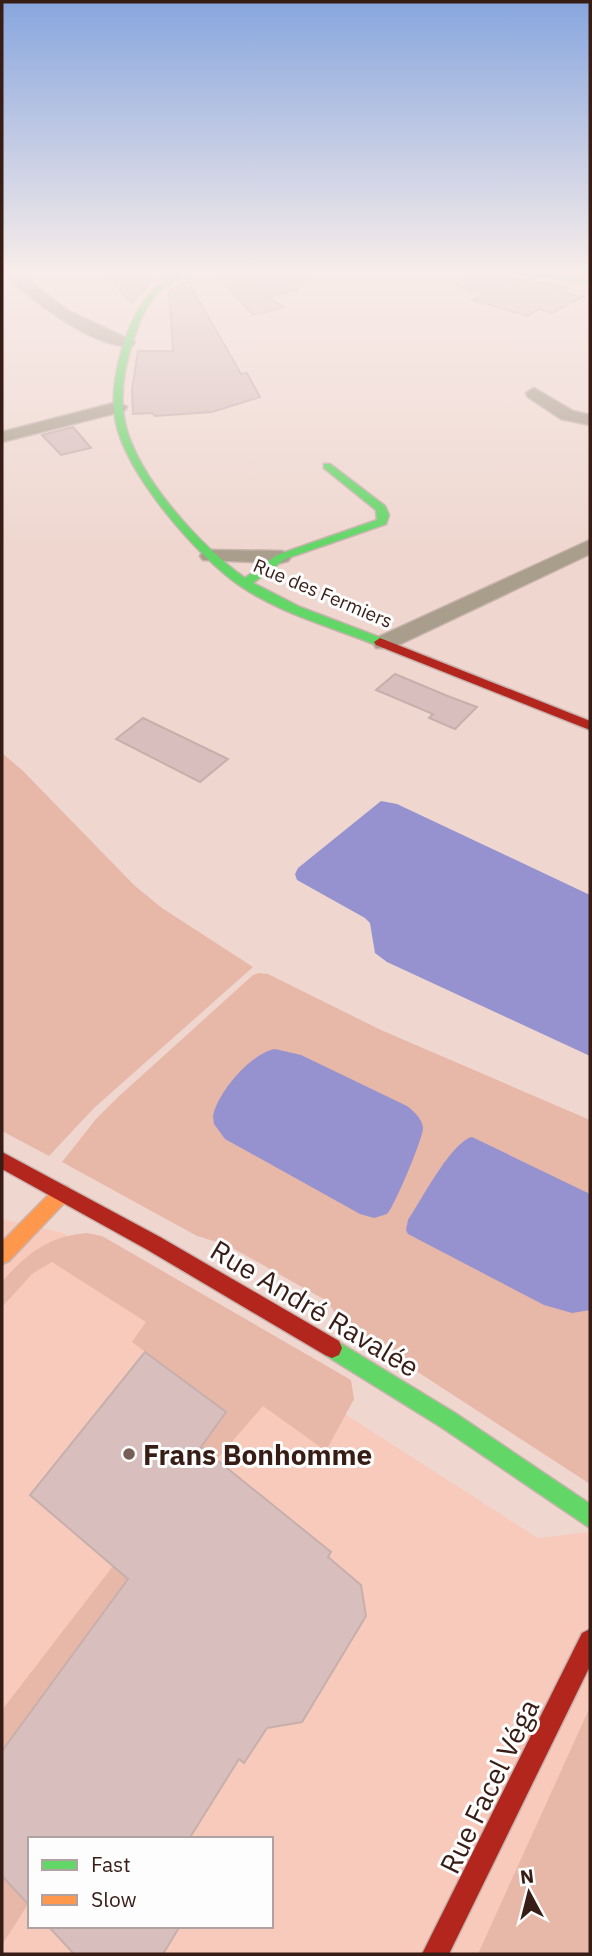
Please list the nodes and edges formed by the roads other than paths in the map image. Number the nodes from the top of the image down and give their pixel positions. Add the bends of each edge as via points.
1 (124, 361) edge
2 (534, 393) dead end
3 (118, 407) junction
4 (590, 420) edge
5 (2, 437) edge
6 (327, 466) dead end
7 (590, 546) edge
8 (210, 556) junction
9 (281, 557) junction
10 (244, 584) junction
11 (384, 643) junction
12 (590, 726) edge
13 (2, 1160) edge
14 (62, 1192) junction
15 (2, 1255) edge
16 (590, 1517) edge
17 (590, 1641) edge
18 (435, 1954) edge

1 - 3 street, Rue des Fermiers
2 - 4 street via 570,416
3 - 5 street
3 - 8 street, Rue des Fermiers via 123,432 145,473
6 - 9 street via 381,508 383,520 374,527
7 - 11 street
8 - 9 street
8 - 10 street, Rue des Fermiers
9 - 10 street
10 - 11 street, Rue des Fermiers
11 - 12 street, Rue des Fermiers
13 - 14 street, Rue André Ravalée
14 - 15 street
14 - 16 street, Rue André Ravalée via 375,1372
17 - 18 street, Rue Facel Véga

